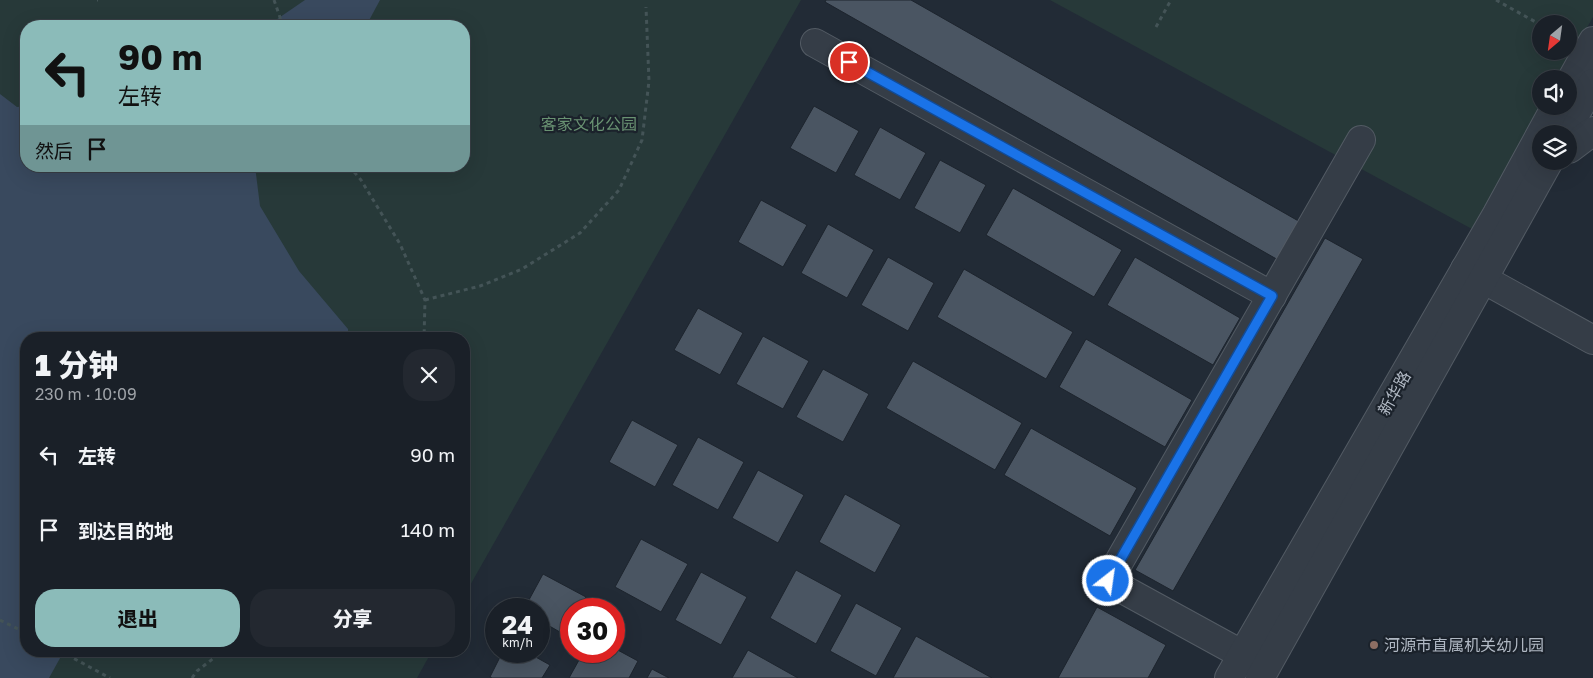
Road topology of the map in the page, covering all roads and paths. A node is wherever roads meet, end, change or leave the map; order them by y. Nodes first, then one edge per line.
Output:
1 (274, 0) edge
2 (1171, 0) edge
3 (1496, 0) edge
4 (646, 7) dead end
5 (280, 20) edge
6 (1532, 20) edge
7 (1156, 28) dead end
8 (815, 43) dead end
9 (1591, 50) edge
10 (1584, 83) edge
11 (1552, 115) edge
12 (1568, 125) edge
13 (1593, 131) edge
14 (1361, 140) dead end
15 (1577, 142) edge
16 (1546, 170) edge
17 (354, 172) edge
18 (1474, 274) junction
19 (1272, 296) junction
20 (425, 300) junction
21 (424, 332) edge
22 (1593, 340) edge
23 (0, 620) edge
24 (20, 631) edge
25 (1243, 654) junction
26 (71, 657) edge
27 (215, 657) edge
28 (110, 678) edge
29 (192, 678) edge
30 (1229, 678) edge
31 (1260, 678) edge

1 - 5 path
2 - 7 path
3 - 6 path
4 - 20 path
8 - 19 street
9 - 10 street
10 - 12 street
11 - 18 street, 新华路
13 - 15 street
14 - 19 street
16 - 18 street, 新华路
17 - 20 path
18 - 22 street
18 - 25 street, 新华路
18 - 31 street, 新华路
19 - 25 street
20 - 21 path
23 - 24 path
25 - 30 street, 新华路
26 - 28 path
27 - 29 path

